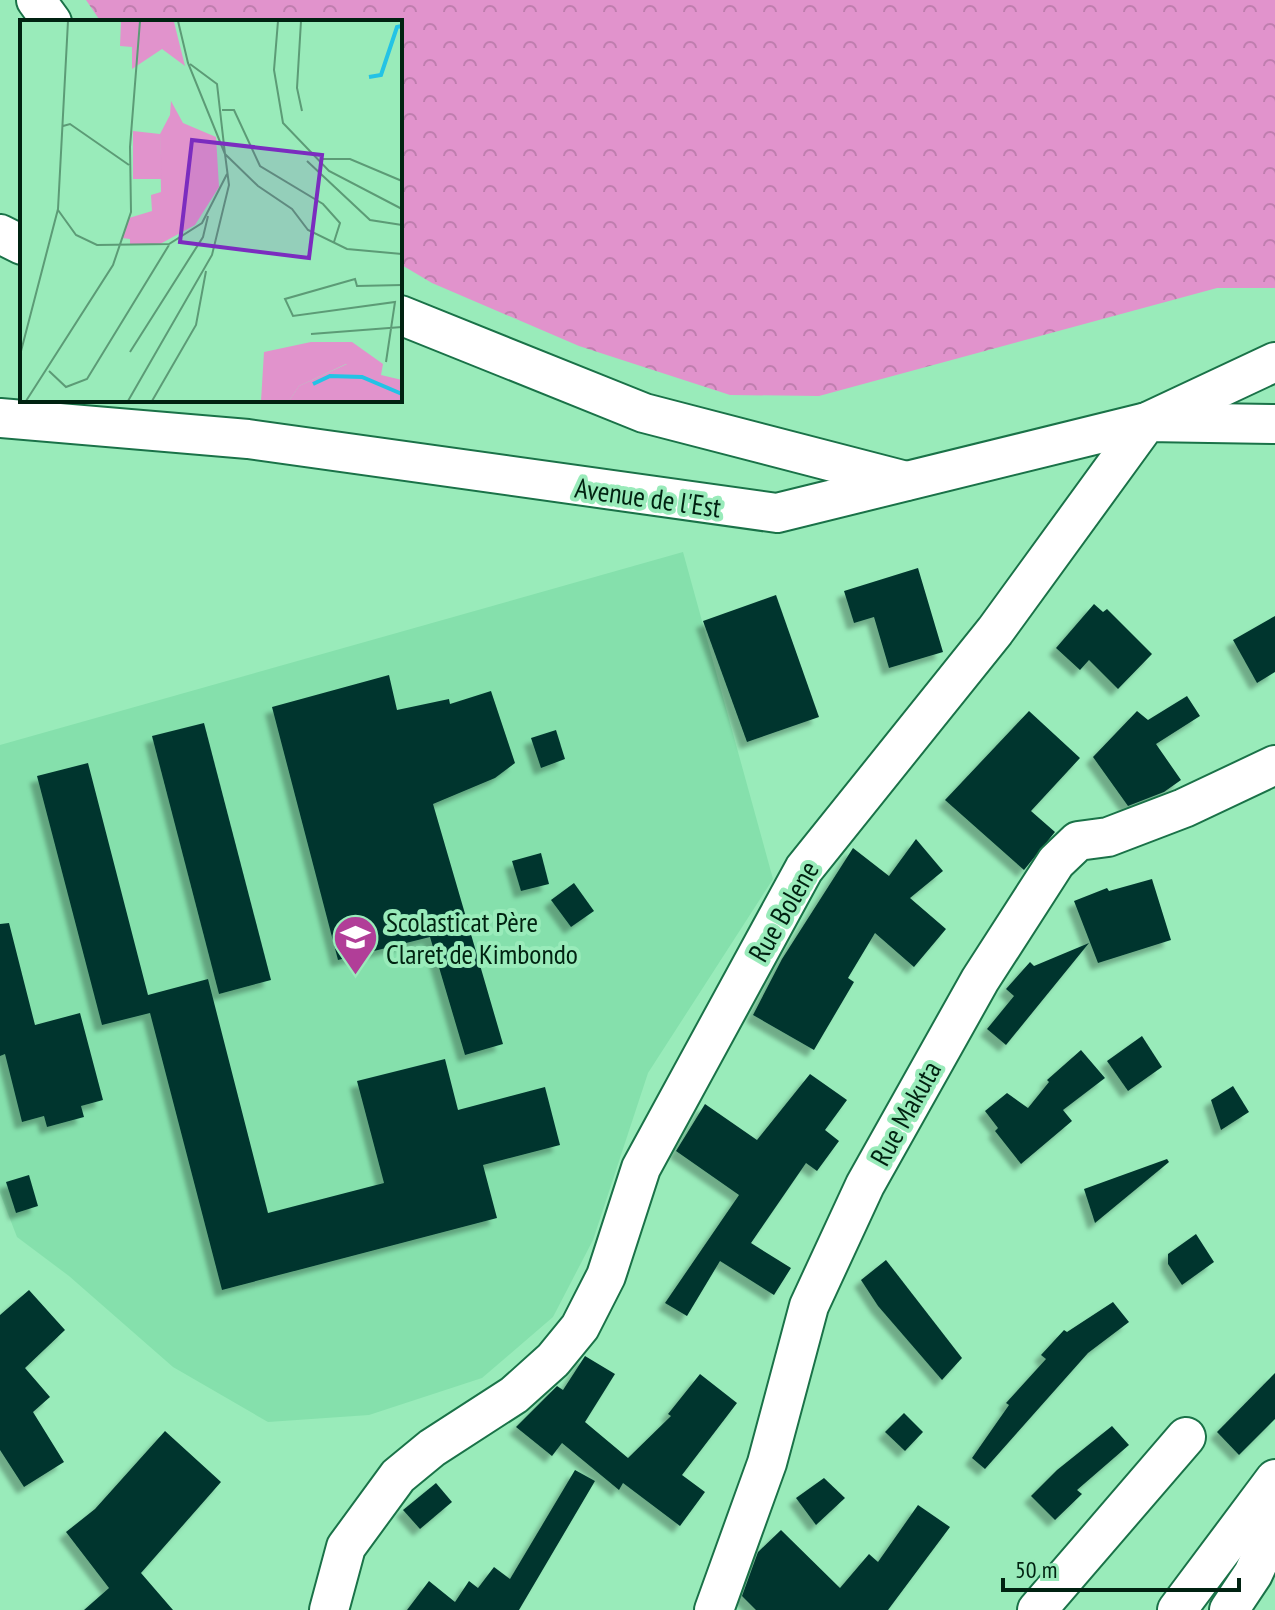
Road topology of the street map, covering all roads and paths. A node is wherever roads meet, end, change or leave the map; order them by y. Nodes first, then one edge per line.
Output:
1 (36, 0) edge
2 (51, 20) edge
3 (0, 234) edge
4 (20, 244) edge
5 (402, 316) edge
6 (1275, 362) edge
7 (0, 418) edge
8 (1147, 422) junction
9 (1275, 424) edge
10 (910, 482) junction
11 (1275, 765) edge
12 (1186, 1437) dead end
13 (1275, 1479) edge
14 (1275, 1527) edge
15 (329, 1610) edge
16 (714, 1610) edge
17 (1037, 1610) edge
18 (1177, 1610) edge
19 (1229, 1610) edge

1 - 2 street
3 - 4 street
5 - 10 street
6 - 8 street, Avenue de l'Est
7 - 10 street, Avenue de l'Est
8 - 9 street
8 - 10 street, Avenue de l'Est
8 - 15 street, Rue Bolene
11 - 16 street, Rue Makuta
12 - 17 street
13 - 18 street
14 - 19 street

